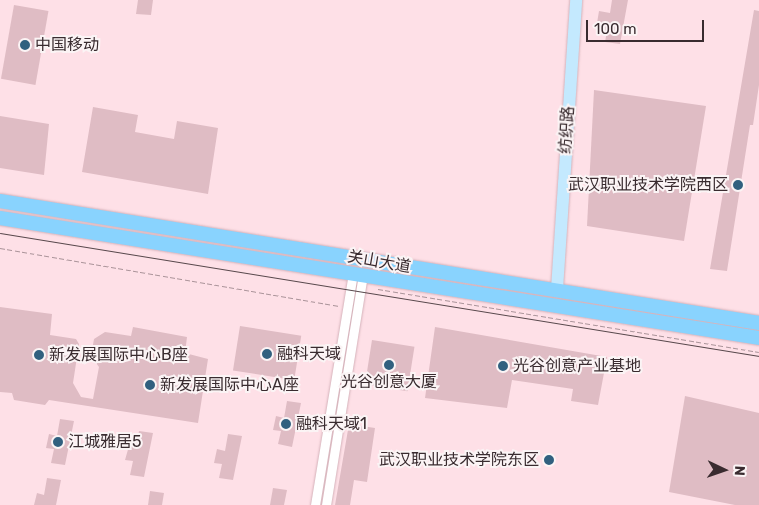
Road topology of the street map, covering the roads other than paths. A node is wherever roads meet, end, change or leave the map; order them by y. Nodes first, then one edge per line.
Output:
1 (576, 0) edge
2 (0, 190) edge
3 (0, 201) edge
4 (34, 205) junction
5 (0, 218) edge
6 (16, 221) junction
7 (0, 225) edge
8 (359, 278) junction
9 (557, 289) junction
10 (759, 323) edge
11 (759, 338) edge
12 (315, 505) edge
13 (326, 505) edge

1 - 9 main road, 纺织路
2 - 4 main road
3 - 4 main road, 关山大道
4 - 9 main road, 关山大道
5 - 6 main road, 关山大道
6 - 7 main road
6 - 8 main road, 关山大道
8 - 11 main road, 关山大道
8 - 12 street
8 - 13 street
9 - 10 main road, 关山大道

